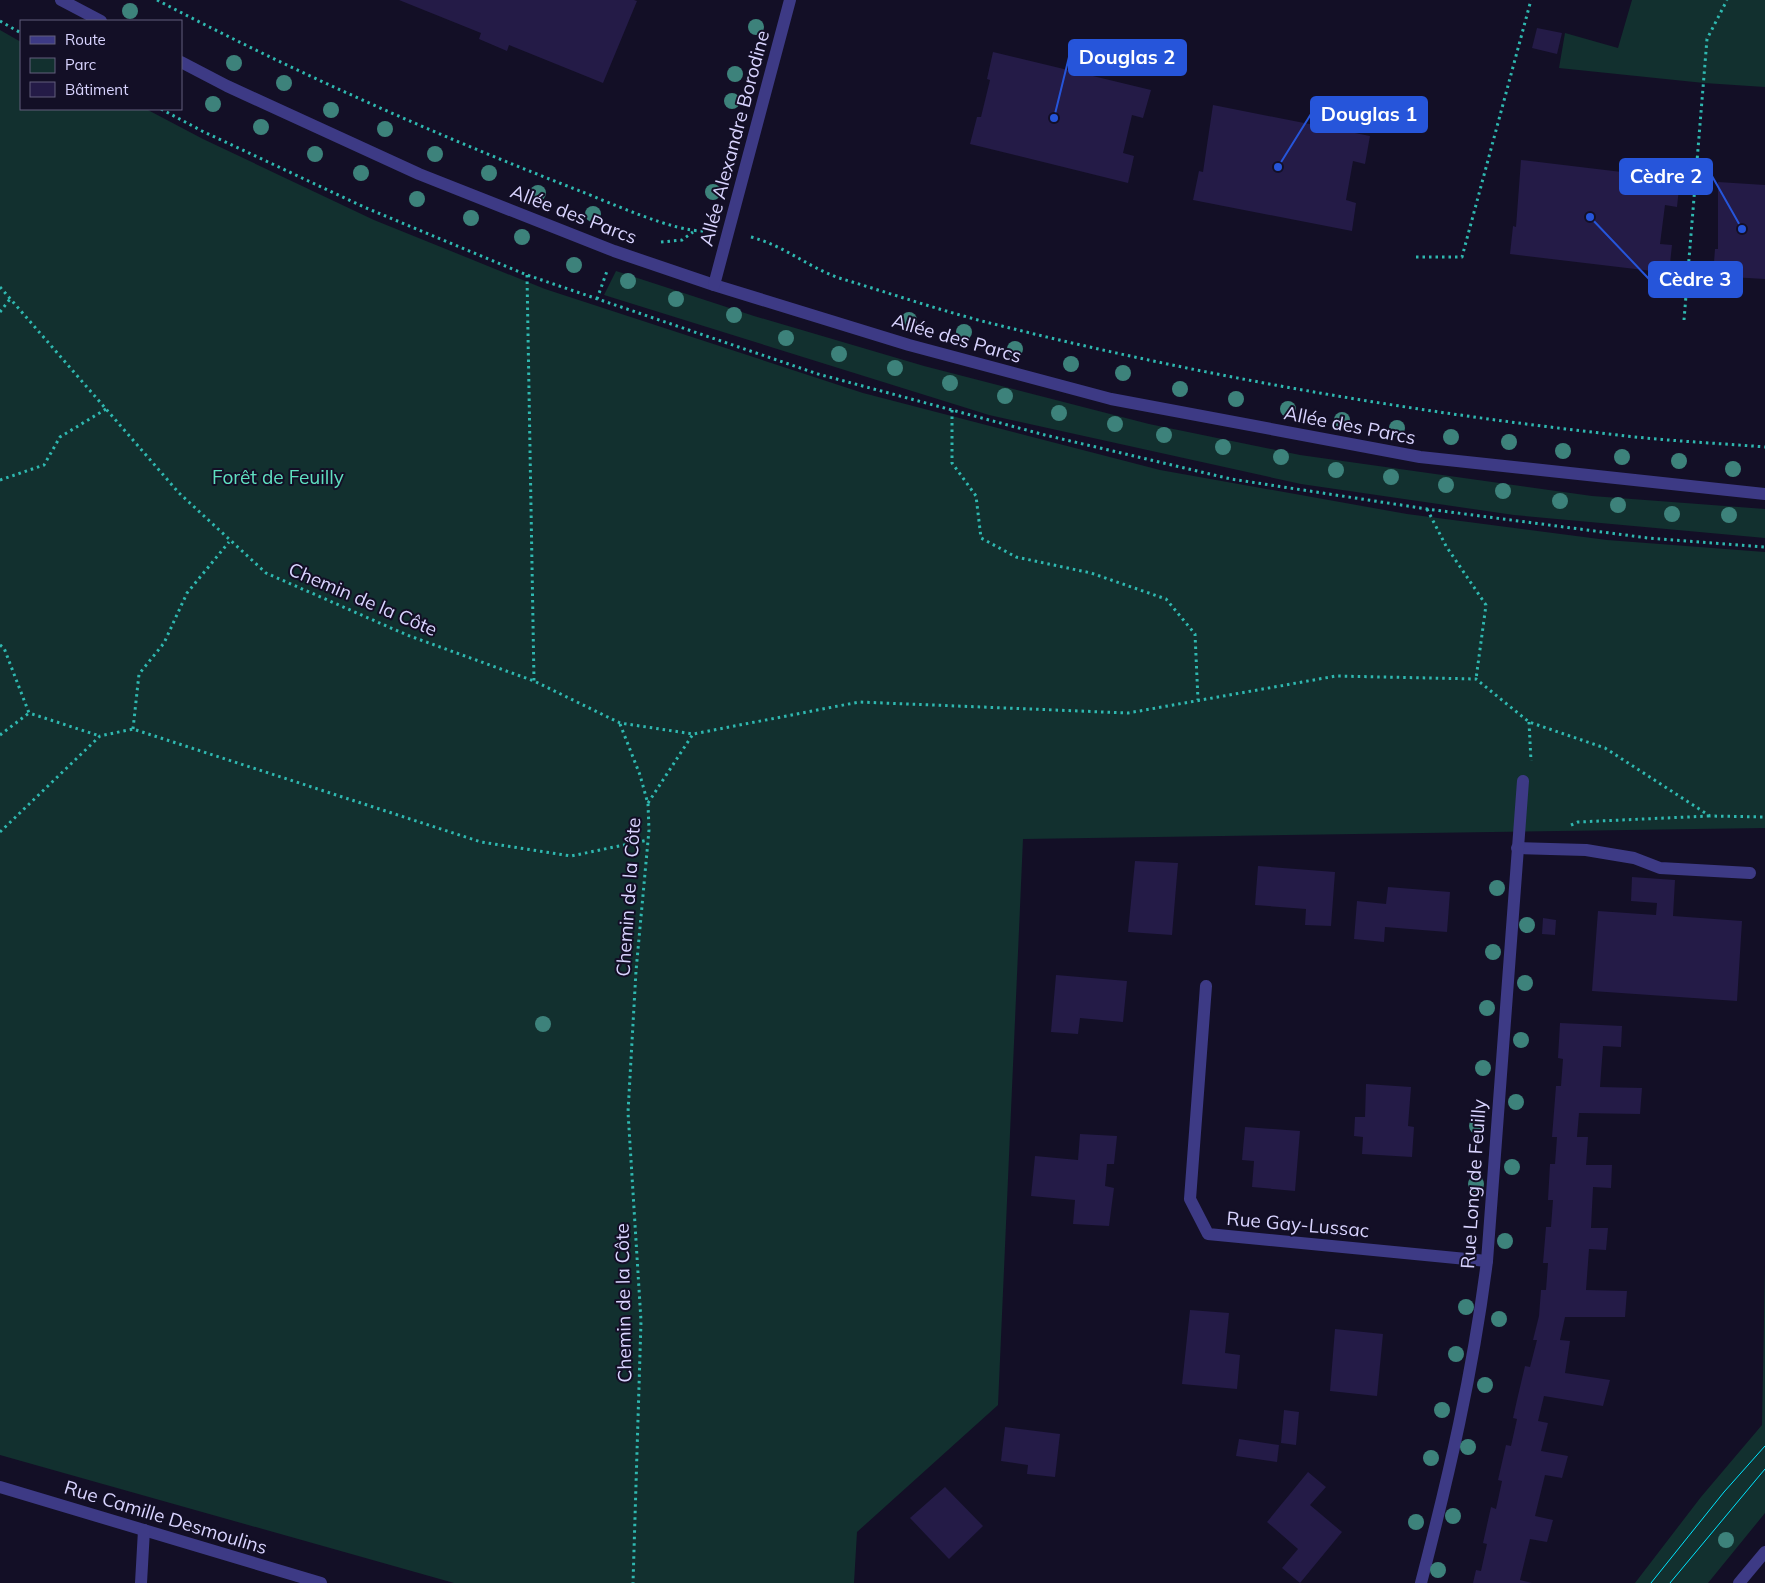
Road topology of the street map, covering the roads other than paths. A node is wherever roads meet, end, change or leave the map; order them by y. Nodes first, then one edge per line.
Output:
1 (61, 0) edge
2 (790, 0) edge
3 (99, 20) edge
4 (182, 63) edge
5 (714, 285) junction
6 (1765, 494) edge
7 (1523, 782) road end
8 (1517, 848) junction
9 (1750, 873) dead end
10 (1206, 986) dead end
11 (1487, 1261) junction
12 (0, 1487) edge
13 (144, 1530) junction
14 (1765, 1552) edge
15 (140, 1583) edge
16 (322, 1583) edge
17 (1421, 1583) edge
18 (1739, 1583) edge

1 - 3 street
2 - 5 street, Allée Alexandre Borodine
4 - 5 street, Allée des Parcs
5 - 6 street, Allée des Parcs
7 - 8 street, Rue Long de Feuilly
8 - 9 street
8 - 11 street, Rue Long de Feuilly
10 - 11 street, Rue Gay-Lussac
11 - 17 street, Rue Long de Feuilly
12 - 13 street, Rue Camille Desmoulins
13 - 15 street
13 - 16 street, Rue Camille Desmoulins
14 - 18 street

